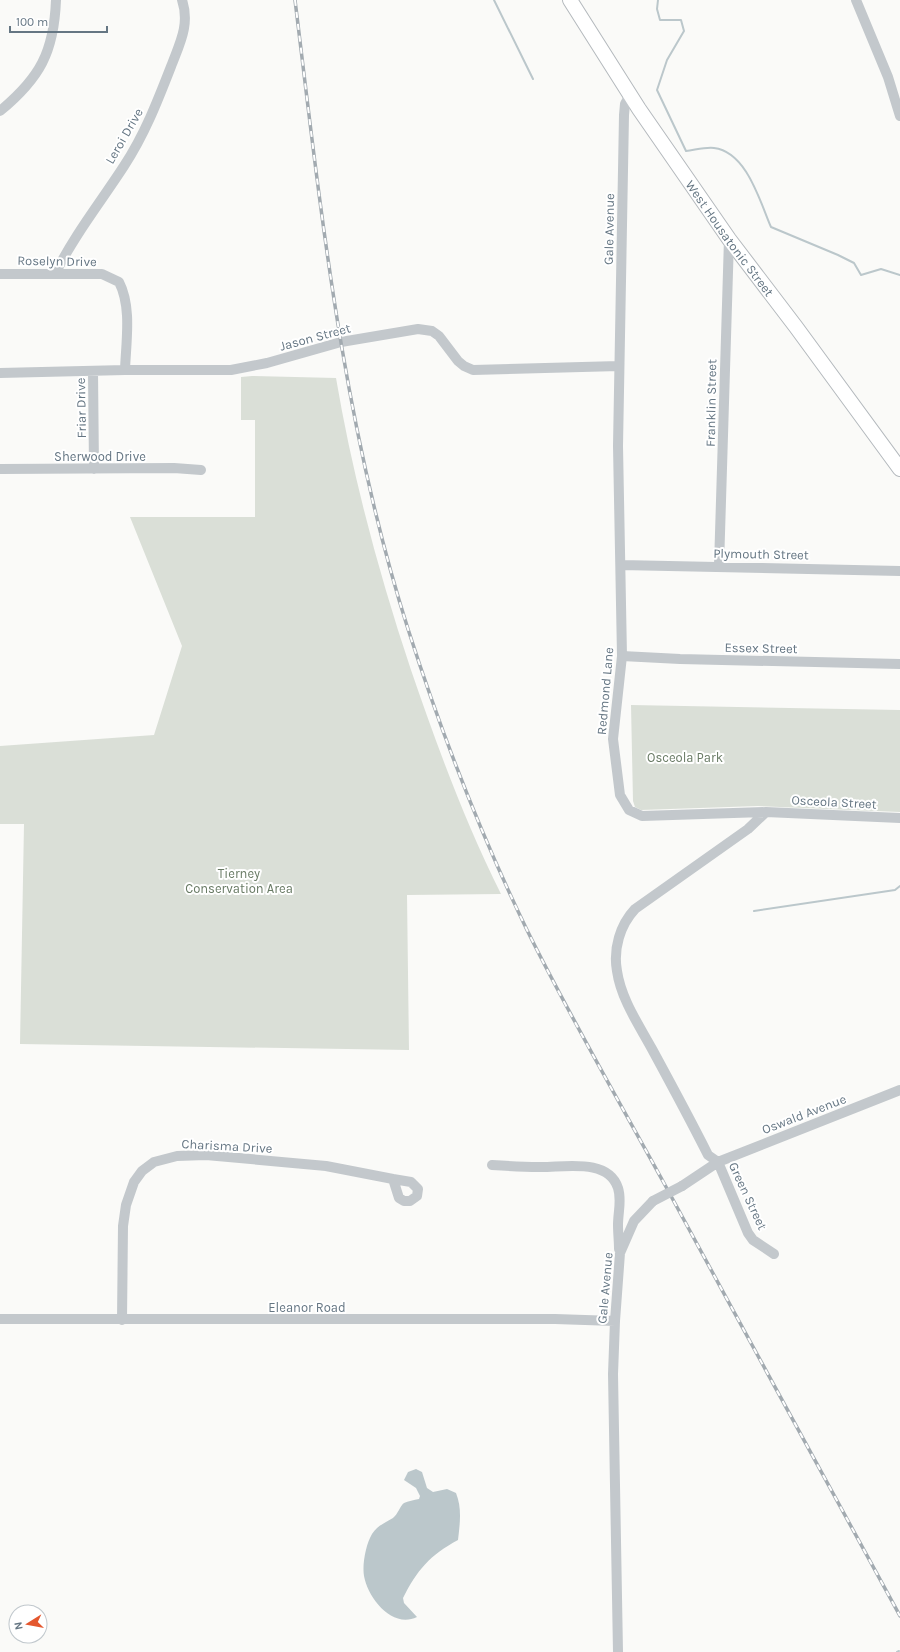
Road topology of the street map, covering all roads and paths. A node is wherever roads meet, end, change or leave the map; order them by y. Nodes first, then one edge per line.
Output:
1 (56, 0) edge
2 (182, 0) edge
3 (570, 0) edge
4 (856, 0) edge
5 (630, 95) junction
6 (0, 111) edge
7 (900, 116) edge
8 (729, 239) junction
9 (0, 274) edge
10 (55, 274) junction
11 (619, 366) junction
12 (125, 370) junction
13 (93, 371) junction
14 (0, 373) edge
15 (0, 469) edge
16 (94, 469) junction
17 (900, 469) edge
18 (200, 470) dead end
19 (621, 565) junction
20 (718, 566) junction
21 (900, 571) edge
22 (622, 656) junction
23 (900, 664) edge
24 (766, 812) junction
25 (900, 818) edge
26 (900, 1090) edge
27 (718, 1162) junction
28 (492, 1165) dead end
29 (393, 1179) dead end
30 (620, 1253) junction
31 (774, 1254) dead end
32 (0, 1320) edge
33 (122, 1320) junction
34 (615, 1321) junction
35 (618, 1652) edge

1 - 6 street
2 - 10 street, Leroi Drive
3 - 5 highway, West Housatonic Street
4 - 7 street
5 - 8 highway, West Housatonic Street
5 - 11 street, Gale Avenue
8 - 17 highway, West Housatonic Street
8 - 20 street, Franklin Street
9 - 10 street, Roselyn Drive
10 - 12 street, Roselyn Drive
11 - 12 street, Jason Street
11 - 19 street, Redmond Lane
12 - 13 street, Jason Street
13 - 14 street, Jason Street
13 - 16 street, Friar Drive
15 - 16 street, Sherwood Drive
16 - 18 street, Sherwood Drive
19 - 20 street, Plymouth Street
19 - 22 street, Redmond Lane
20 - 21 street, Plymouth Street
22 - 23 street, Essex Street
22 - 24 street, Redmond Lane
24 - 25 street, Osceola Street
24 - 27 street
26 - 27 street, Oswald Avenue
27 - 30 street, Gale Avenue, bridge
27 - 31 street, Green Street
28 - 30 street
29 - 33 street, Charisma Drive
30 - 34 street, Gale Avenue
32 - 33 street, Eleanor Road
33 - 34 street, Eleanor Road
34 - 35 street, Gale Avenue

